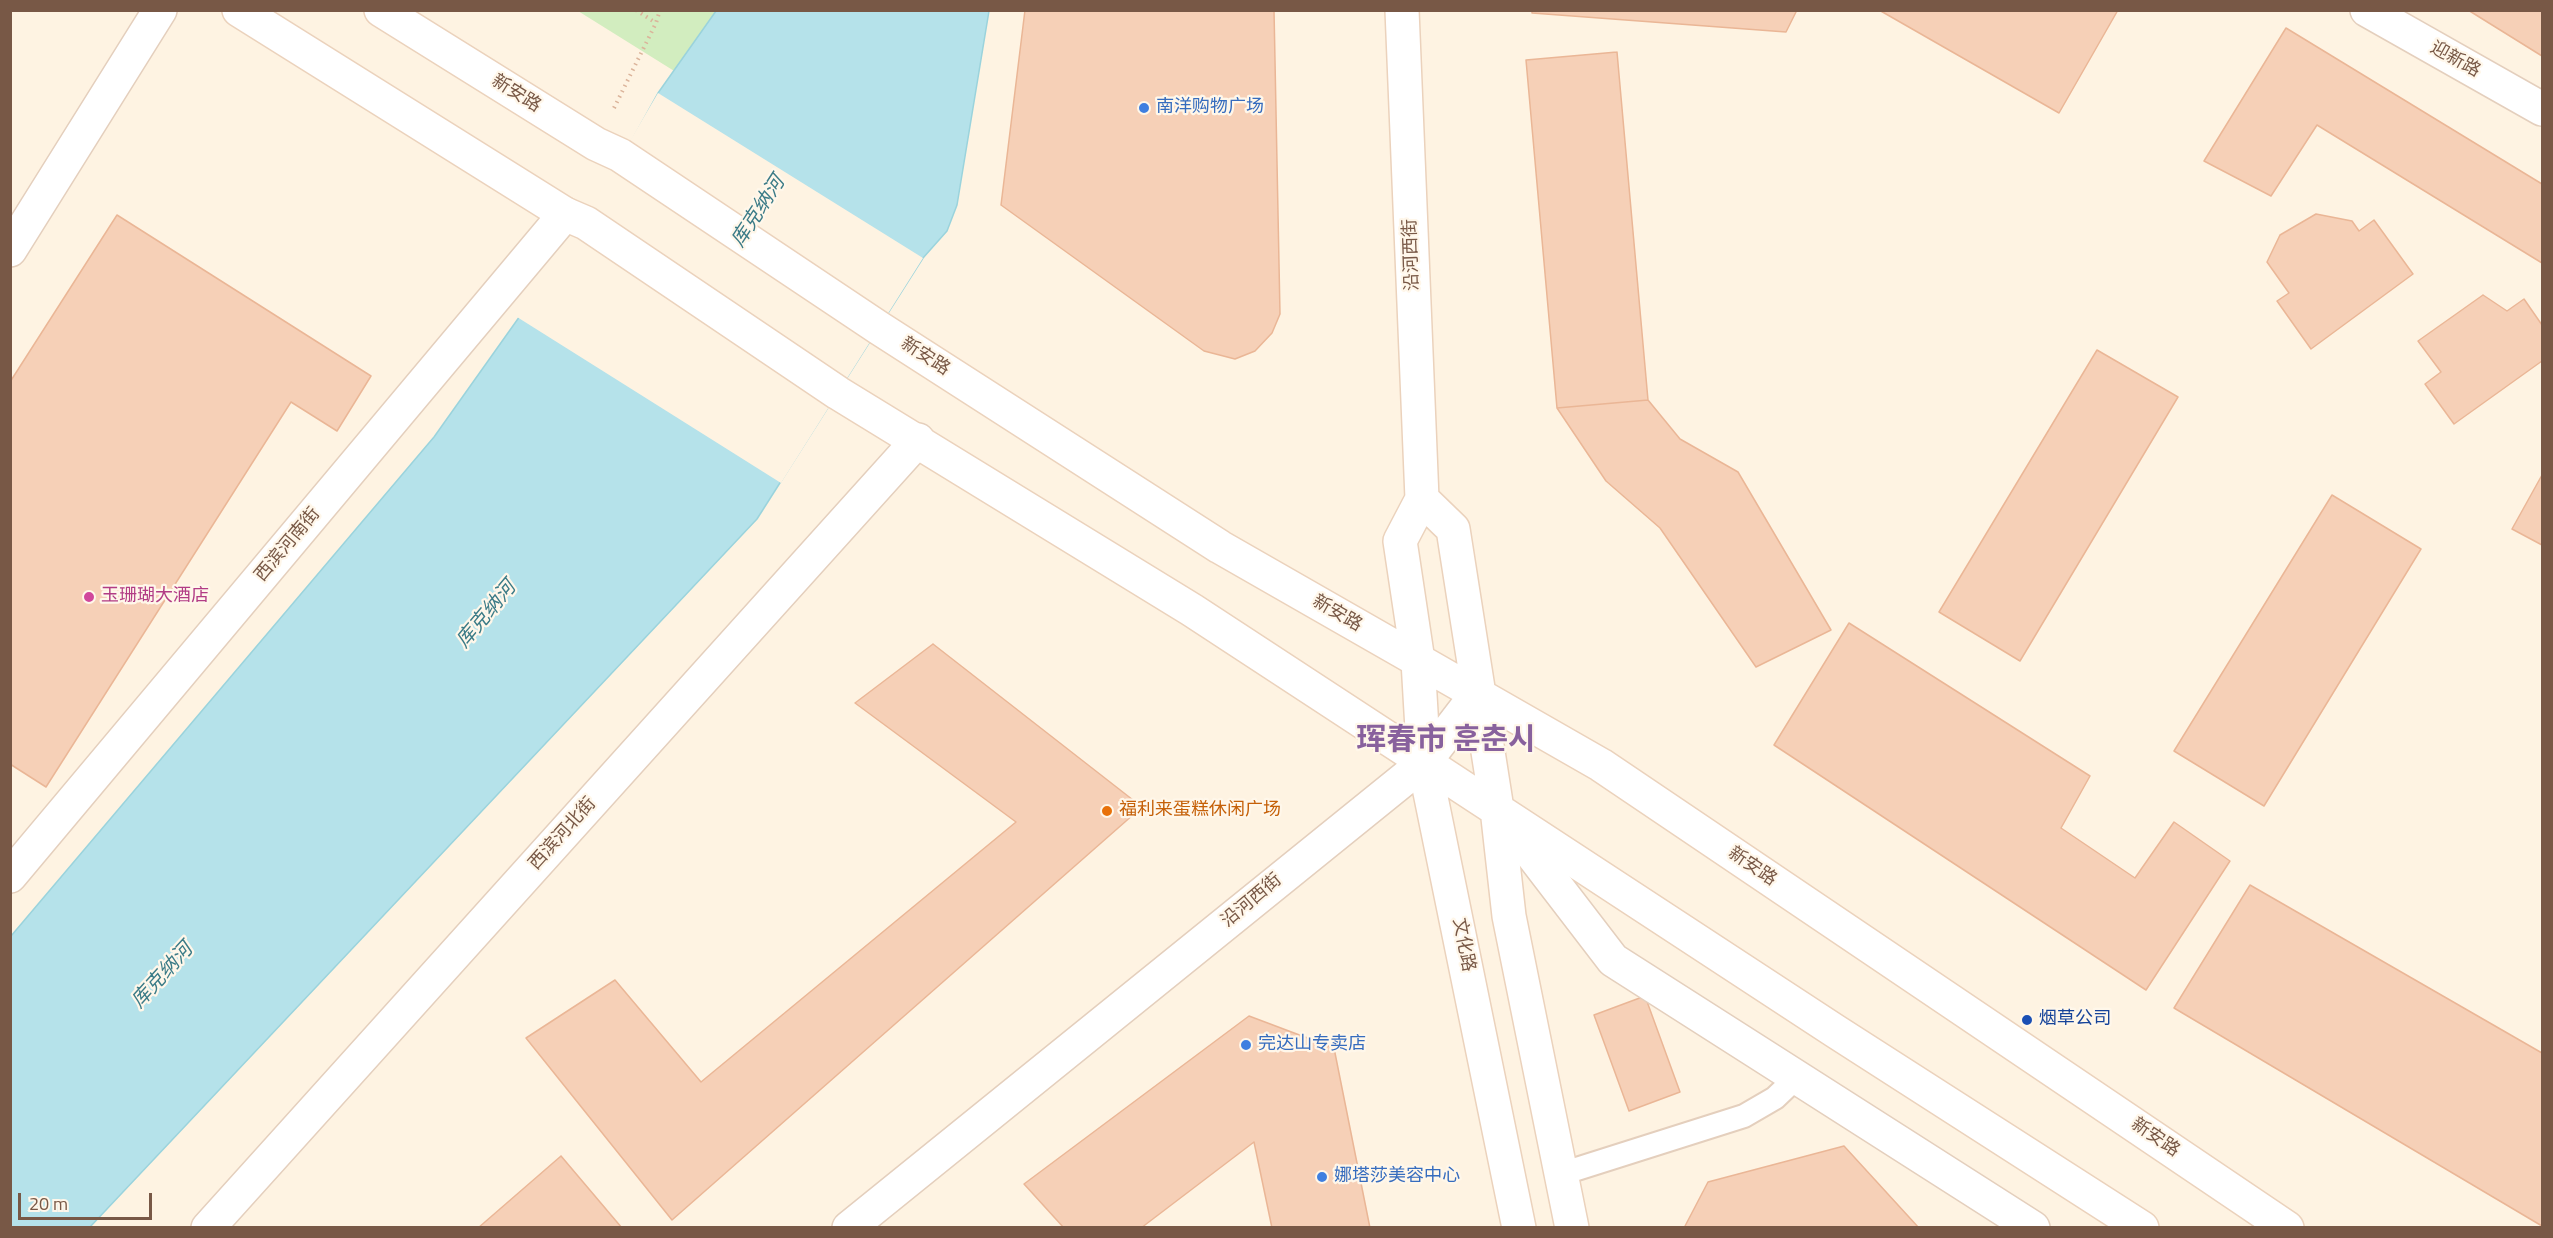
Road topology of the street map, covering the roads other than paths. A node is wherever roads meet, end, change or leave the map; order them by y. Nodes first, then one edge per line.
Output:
1 (160, 10) edge
2 (239, 10) edge
3 (381, 10) edge
4 (1402, 10) edge
5 (2367, 10) edge
6 (2542, 109) edge
7 (576, 218) junction
8 (10, 250) edge
9 (918, 440) junction
10 (1422, 499) junction
11 (1418, 661) junction
12 (1477, 694) junction
13 (1424, 763) junction
14 (1497, 809) junction
15 (10, 876) edge
16 (1797, 1077) junction
17 (1561, 1174) junction
18 (208, 1227) edge
19 (849, 1227) edge
20 (1519, 1227) edge
21 (1572, 1227) edge
22 (2033, 1227) edge
23 (2142, 1227) edge
24 (2287, 1227) edge

1 - 8 main road
2 - 7 main road
3 - 11 main road, 新安路
4 - 10 main road, 沿河西街
5 - 6 main road, 迎新路
7 - 9 main road
7 - 15 main road, 西滨河南街
9 - 13 main road
9 - 18 main road, 西滨河北街
10 - 11 main road, 沿河西街
10 - 12 main road
11 - 12 main road, 新安路
11 - 13 main road, 文化路
12 - 13 main road, 沿河西街
12 - 14 main road
12 - 24 main road, 新安路
13 - 14 main road
13 - 19 main road, 沿河西街
13 - 20 main road, 文化路
14 - 16 main road
14 - 17 main road
14 - 23 main road
16 - 17 lane
16 - 22 main road
17 - 21 main road

